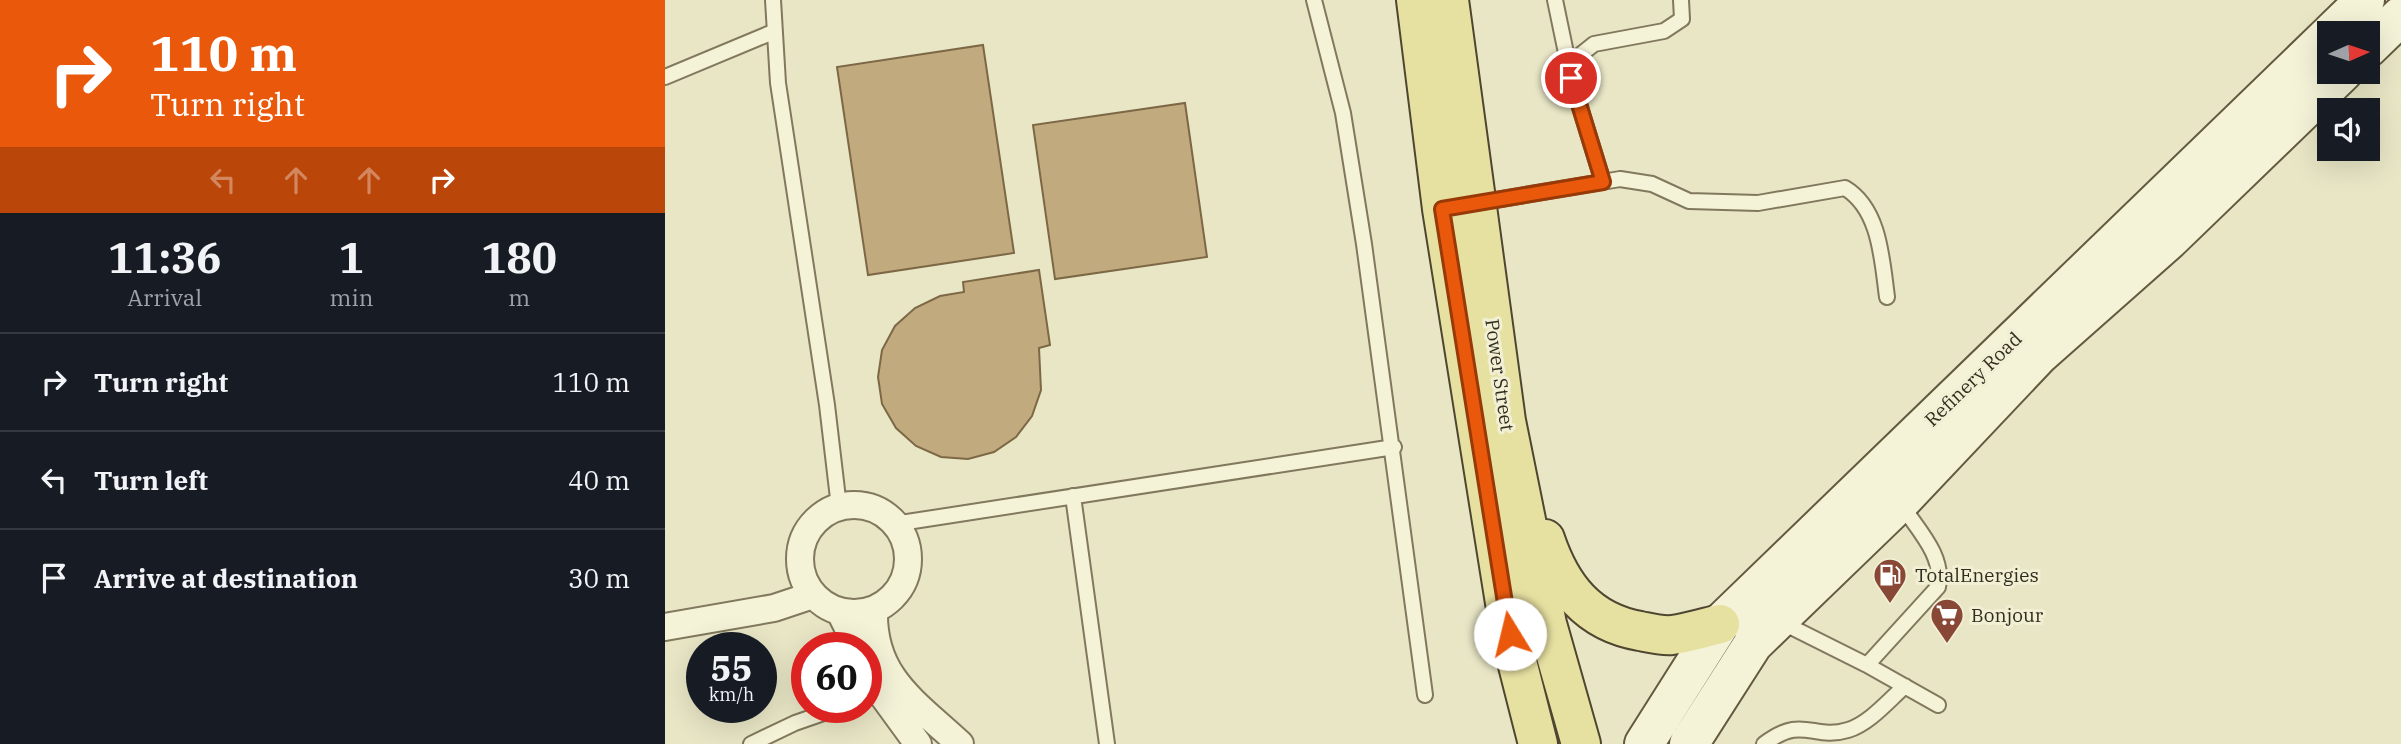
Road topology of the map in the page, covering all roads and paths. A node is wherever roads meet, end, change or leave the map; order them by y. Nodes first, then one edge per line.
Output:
1 (773, 0) edge
2 (1314, 0) edge
3 (1416, 0) edge
4 (1449, 0) edge
5 (1555, 0) edge
6 (1681, 0) edge
7 (2365, 0) edge
8 (2401, 16) edge
9 (2343, 21) edge
10 (773, 32) junction
11 (2380, 36) edge
12 (2317, 54) edge
13 (665, 76) edge
14 (1571, 78) junction
15 (2319, 84) edge
16 (2286, 101) junction
17 (1603, 182) junction
18 (1459, 206) junction
19 (1887, 297) dead end
20 (1506, 421) junction
21 (1394, 447) junction
22 (1888, 487) junction
23 (1073, 496) junction
24 (839, 507) junction
25 (894, 524) junction
26 (813, 595) junction
27 (874, 610) junction
28 (840, 612) junction
29 (1777, 620) junction
30 (1720, 624) junction
31 (665, 626) edge
32 (850, 632) edge
33 (1867, 665) junction
34 (1905, 686) junction
35 (884, 695) edge
36 (1425, 695) dead end
37 (1938, 705) dead end
38 (802, 723) edge
39 (1532, 734) edge
40 (751, 744) edge
41 (918, 744) edge
42 (960, 744) edge
43 (1107, 744) edge
44 (1581, 744) edge
45 (1644, 744) edge
46 (1689, 744) edge
47 (1764, 744) edge

1 - 10 lane
2 - 21 lane
3 - 18 main road, Power Street
4 - 18 main road, Power Street
5 - 14 lane
6 - 14 lane
7 - 9 main road, Refinery Road
8 - 11 main road
10 - 13 lane
10 - 24 lane
12 - 16 main road, Refinery Road
14 - 17 lane
15 - 16 main road, Refinery Road
16 - 22 main road, Refinery Road
17 - 18 lane
17 - 19 lane
18 - 20 main road, Power Street
18 - 39 main road, Power Street
20 - 30 main road
20 - 44 main road, Power Street
21 - 23 lane
21 - 36 lane
22 - 29 main road, Refinery Road
22 - 30 main road, Refinery Road
22 - 33 lane
23 - 25 lane
23 - 43 lane
24 - 25 street
24 - 26 street
25 - 27 street
26 - 28 street
26 - 31 street
27 - 28 street
27 - 35 street
28 - 32 street
29 - 33 lane
29 - 46 main road, Refinery Road
30 - 45 main road, Refinery Road
33 - 34 lane
34 - 37 lane
34 - 47 lane
35 - 41 street
35 - 42 street
38 - 40 lane

